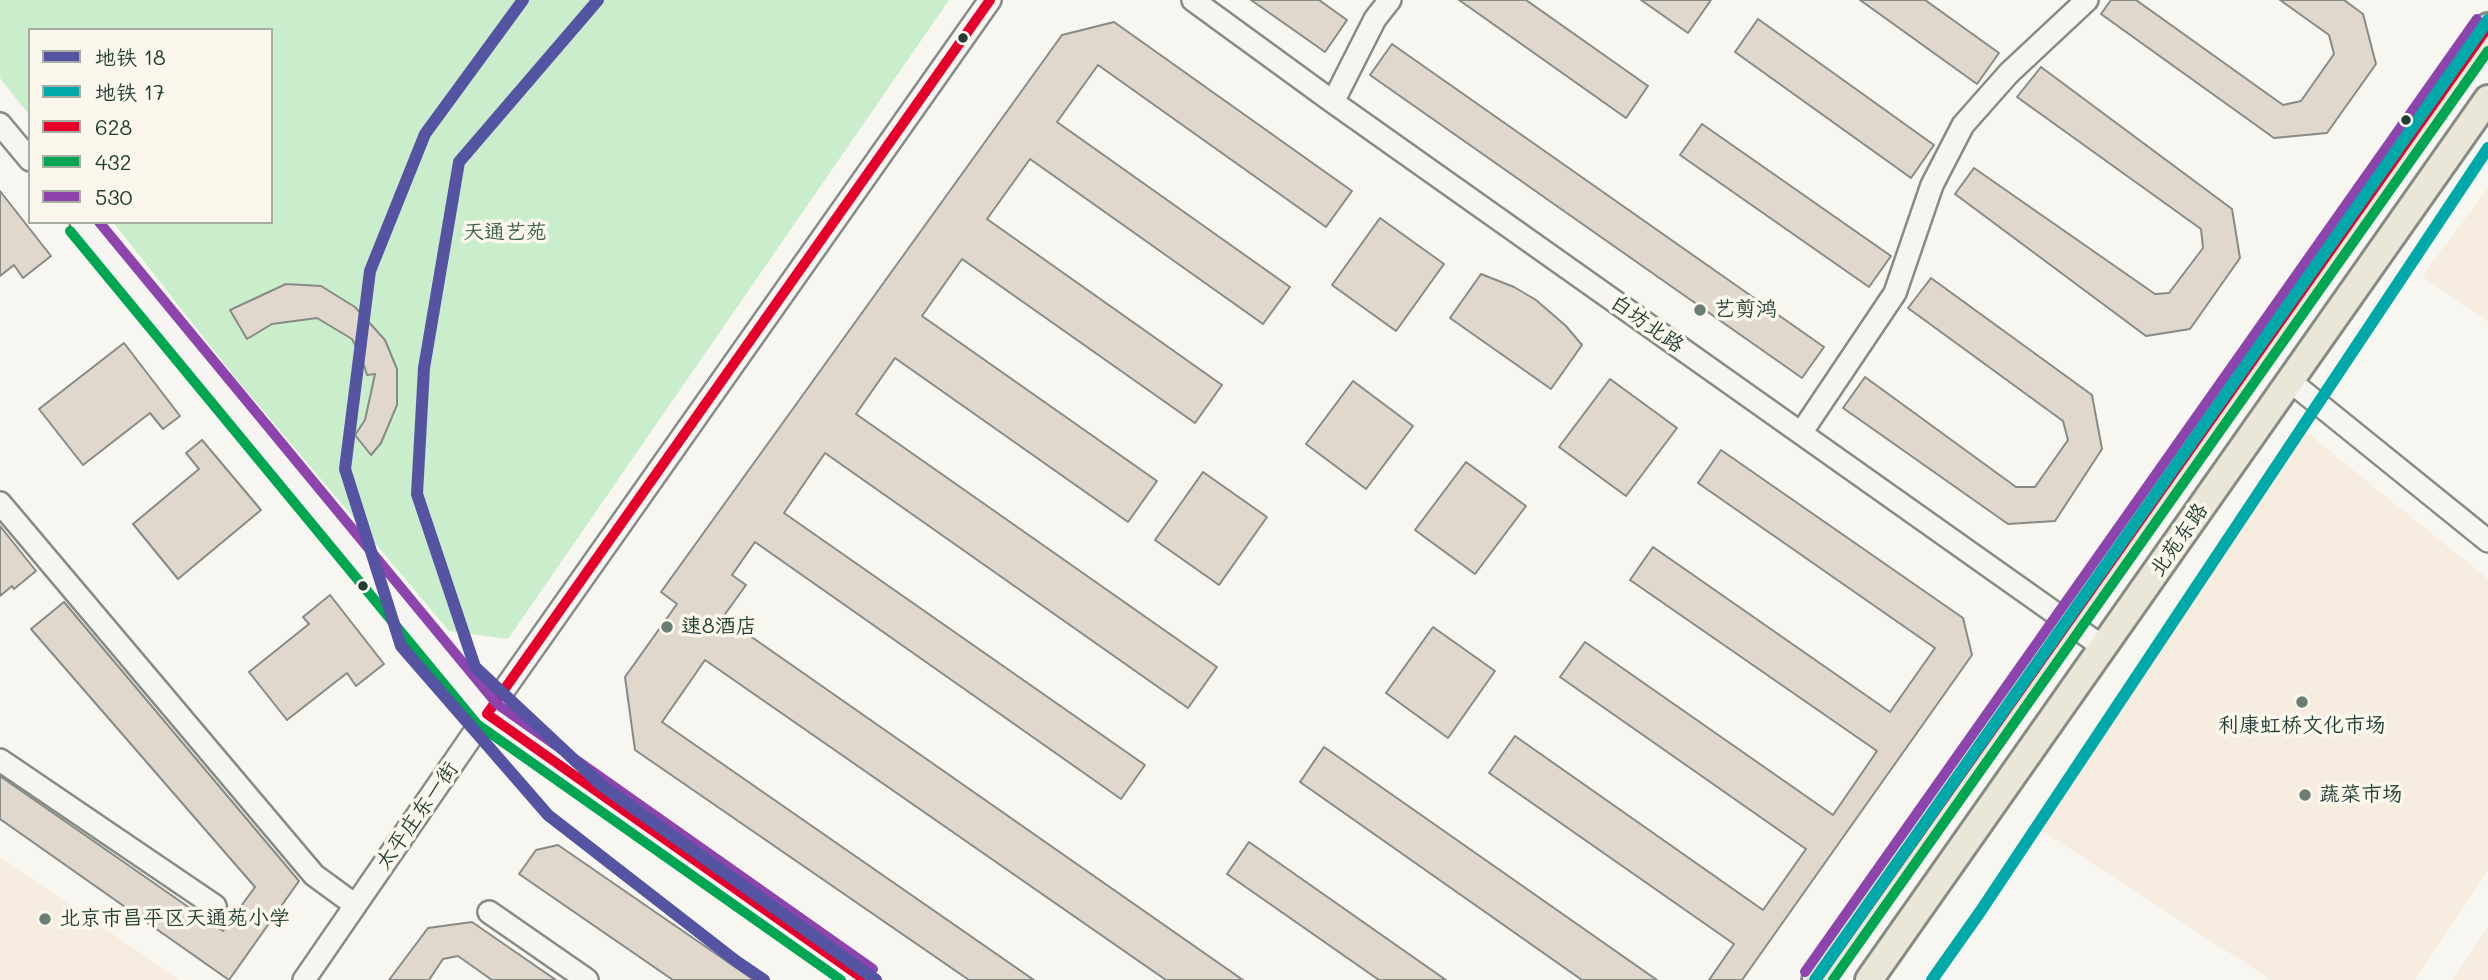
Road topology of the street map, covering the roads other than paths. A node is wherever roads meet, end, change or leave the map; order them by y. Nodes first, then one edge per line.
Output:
1 (990, 0) edge
2 (1192, 0) edge
3 (1390, 0) edge
4 (2087, 0) edge
5 (2488, 27) edge
6 (2488, 99) edge
7 (1333, 103) junction
8 (0, 124) edge
9 (28, 158) edge
10 (84, 224) edge
11 (2290, 381) junction
12 (1801, 433) junction
13 (0, 503) edge
14 (2488, 541) edge
15 (2068, 622) junction
16 (2103, 647) junction
17 (487, 714) junction
18 (0, 760) edge
19 (355, 905) junction
20 (215, 906) dead end
21 (488, 912) dead end
22 (304, 980) edge
23 (587, 980) edge
24 (866, 980) edge
25 (1816, 980) edge
26 (1869, 980) edge

1 - 17 street, 太平庄东一街
2 - 7 street, 白坊北路
3 - 7 street
4 - 12 street
5 - 15 main road, 北苑东路
6 - 11 main road, 北苑东路
7 - 12 street, 白坊北路
8 - 9 street
10 - 17 street
11 - 14 street
11 - 16 main road, 北苑东路
12 - 15 street, 白坊北路
13 - 19 street
15 - 16 street, 白坊北路
15 - 25 main road, 北苑东路
16 - 26 main road, 北苑东路
17 - 19 street, 太平庄东一街
17 - 24 street
18 - 20 street
19 - 22 street, 太平庄东一街
21 - 23 street

